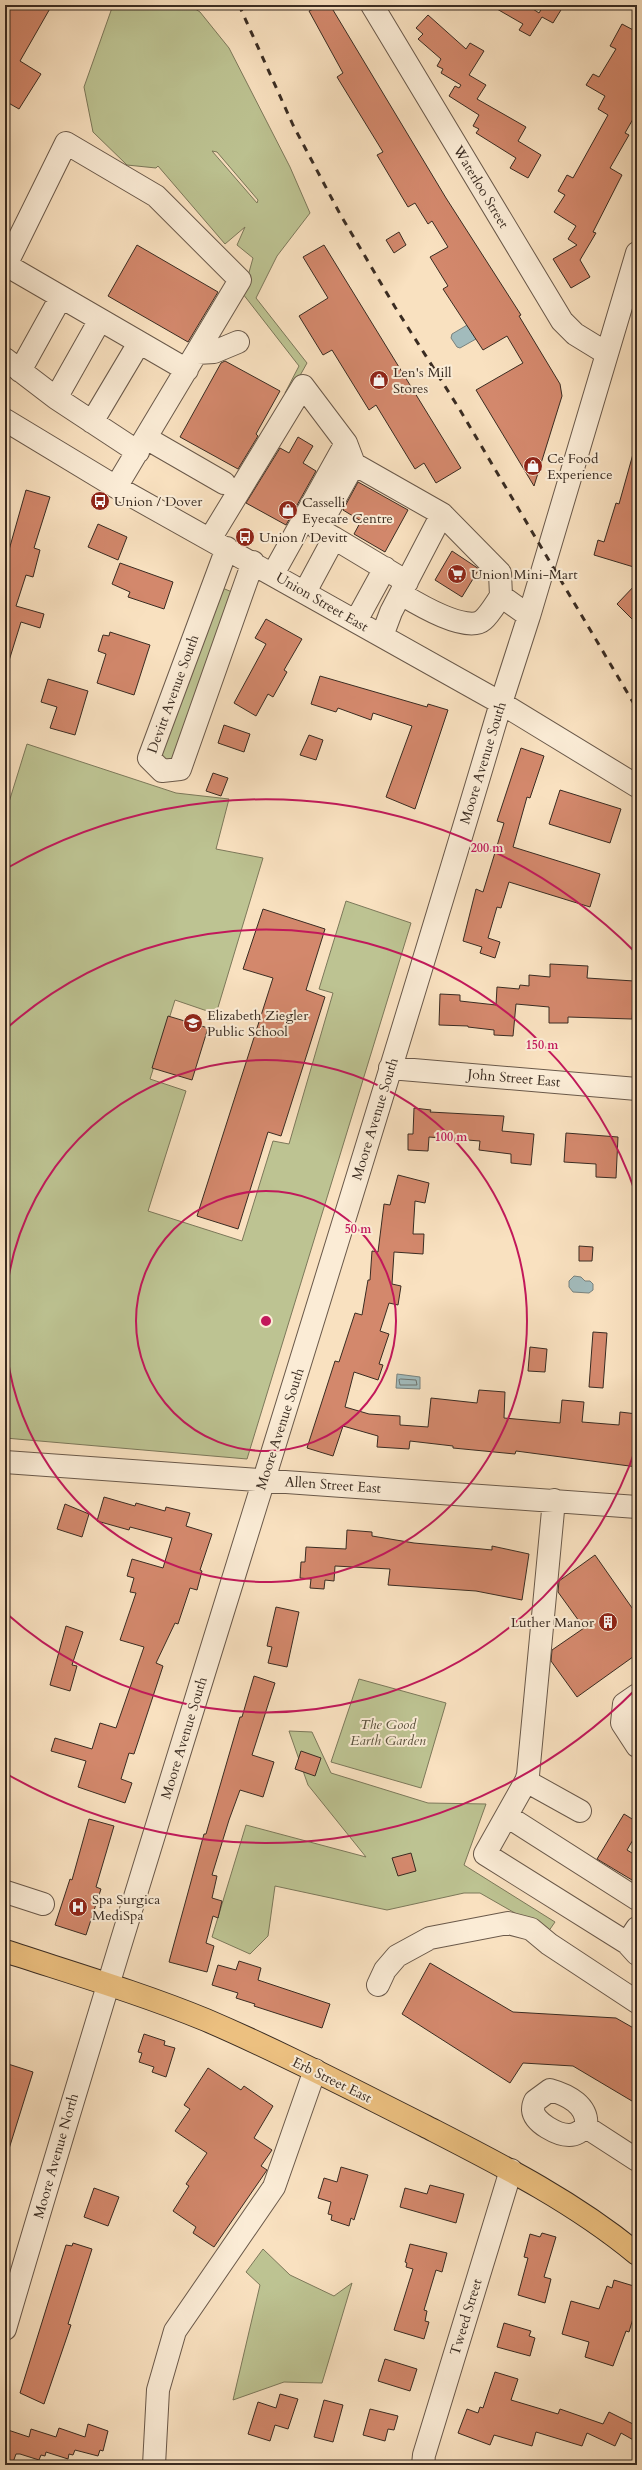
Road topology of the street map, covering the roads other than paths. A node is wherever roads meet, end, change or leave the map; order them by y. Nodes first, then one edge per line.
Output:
1 (372, 5) edge
2 (637, 253) edge
3 (6, 267) edge
4 (61, 297) junction
5 (100, 320) junction
6 (238, 342) dead end
7 (139, 343) junction
8 (606, 354) junction
9 (192, 362) junction
10 (12, 365) edge
11 (56, 398) junction
12 (5, 420) edge
13 (92, 422) junction
14 (346, 443) junction
15 (142, 445) junction
16 (354, 464) junction
17 (224, 483) dead end
18 (116, 487) junction
19 (442, 514) junction
20 (334, 538) junction
21 (219, 544) junction
22 (253, 562) junction
23 (385, 568) junction
24 (273, 574) junction
25 (404, 588) junction
26 (305, 592) junction
27 (502, 596) junction
28 (530, 616) junction
29 (356, 621) junction
30 (382, 636) junction
31 (501, 703) junction
32 (637, 786) edge
33 (390, 1068) junction
34 (637, 1088) edge
35 (5, 1462) edge
36 (265, 1479) junction
37 (554, 1500) junction
38 (637, 1507) edge
39 (637, 1695) edge
40 (637, 1746) edge
41 (526, 1781) junction
42 (580, 1811) dead end
43 (507, 1816) junction
44 (5, 1896) edge
45 (637, 1899) edge
46 (43, 1904) dead end
47 (634, 1942) edge
48 (5, 1951) edge
49 (108, 1984) junction
50 (378, 1985) dead end
51 (637, 2002) edge
52 (315, 2070) junction
53 (586, 2127) dead end
54 (637, 2160) edge
55 (511, 2170) junction
56 (637, 2254) edge
57 (5, 2329) edge
58 (154, 2465) edge
59 (423, 2465) edge

1 - 8 street, Waterloo Street
2 - 8 street, Moore Avenue South
3 - 4 street
3 - 9 street
4 - 5 street
4 - 10 street
5 - 7 street
5 - 11 street
6 - 9 street
7 - 9 street
7 - 13 street
8 - 28 street, Moore Avenue South
9 - 15 street
10 - 11 street
11 - 13 street
12 - 18 street, Union Street East
13 - 15 street
14 - 16 street
14 - 21 street
14 - 24 street
15 - 17 street
15 - 18 street
16 - 19 street
16 - 20 street
18 - 21 street, Union Street East
19 - 25 street
19 - 27 street
20 - 23 street
20 - 26 street
21 - 22 street, Union Street East
21 - 22 street, Devitt Avenue South
22 - 24 street, Union Street East
23 - 25 street
23 - 29 street
24 - 26 street, Union Street East
25 - 27 street
25 - 30 street
26 - 29 street, Union Street East
27 - 28 street
28 - 31 street, Moore Avenue South
29 - 30 street, Union Street East
30 - 31 street, Union Street East
31 - 32 street, Union Street East
31 - 33 street, Moore Avenue South
33 - 34 street, John Street East
33 - 36 street, Moore Avenue South
35 - 36 street, Allen Street East
36 - 37 street, Allen Street East
36 - 49 street, Moore Avenue South
37 - 38 street, Allen Street East
37 - 41 street
39 - 40 street
41 - 42 street
41 - 43 street
43 - 45 street
43 - 47 street
44 - 46 street
48 - 49 main road, Erb Street East
49 - 52 main road, Erb Street East
49 - 57 street, Moore Avenue North
50 - 51 street
52 - 55 main road, Erb Street East
52 - 58 street
53 - 54 street
55 - 56 main road, Erb Street East
55 - 59 street, Tweed Street

